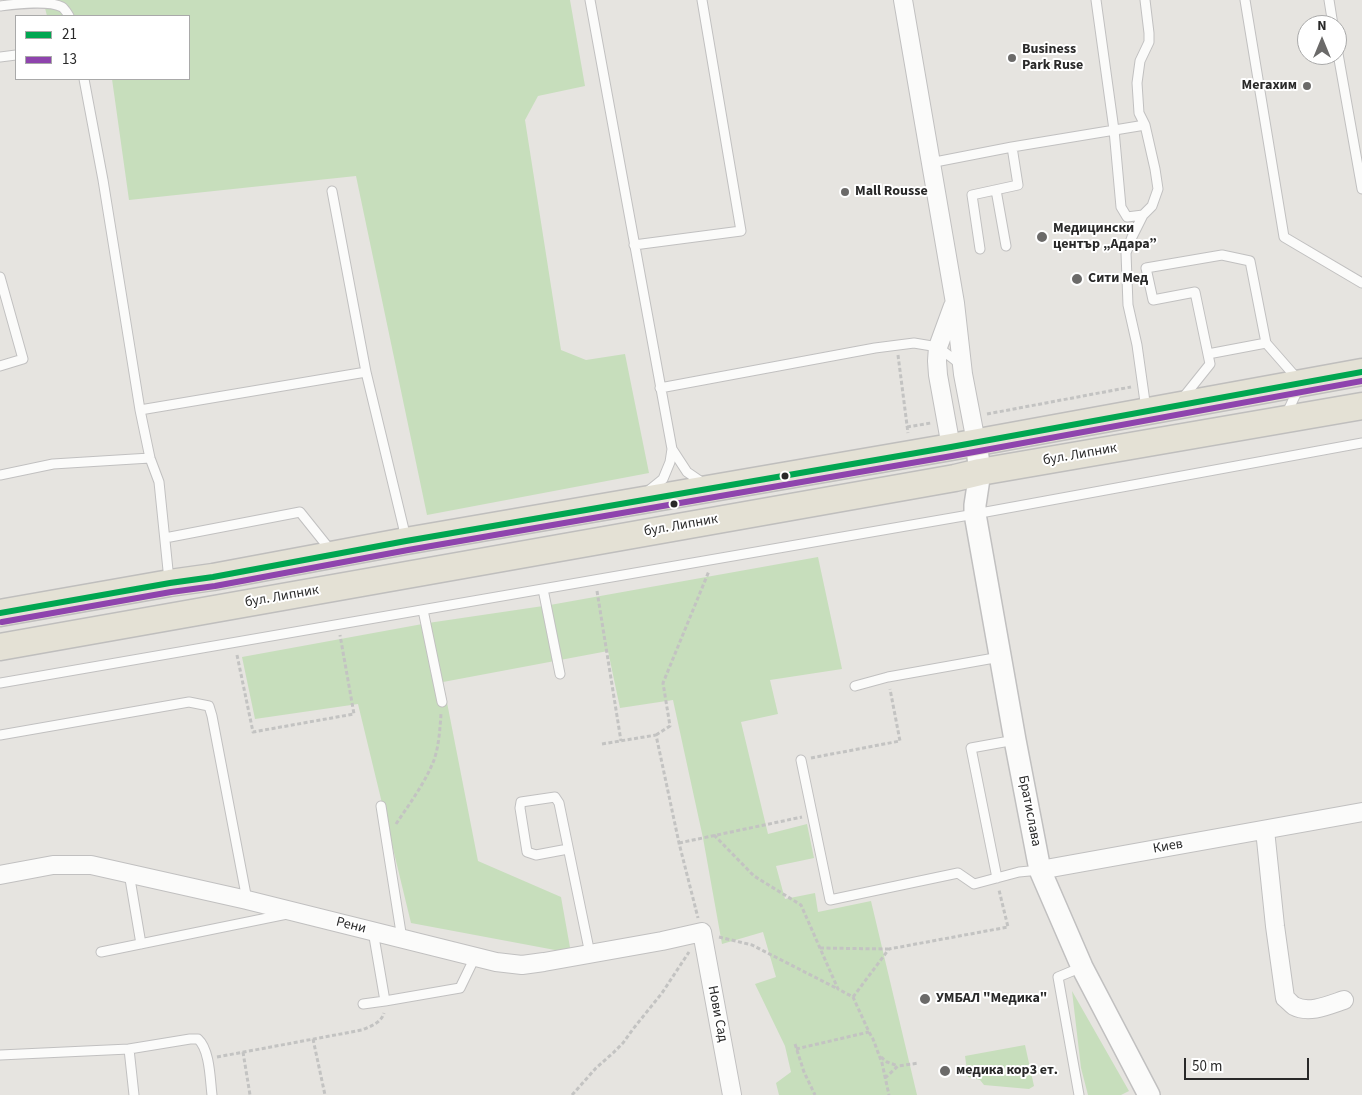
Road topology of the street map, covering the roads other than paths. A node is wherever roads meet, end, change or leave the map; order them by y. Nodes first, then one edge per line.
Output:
1 (590, 0) edge
2 (702, 0) edge
3 (903, 0) edge
4 (1097, 0) edge
5 (1145, 0) edge
6 (1245, 0) edge
7 (1329, 0) edge
8 (0, 6) edge
9 (68, 15) edge
10 (1331, 15) edge
11 (15, 55) edge
12 (0, 58) edge
13 (1340, 65) edge
14 (84, 80) edge
15 (1145, 125) junction
16 (1114, 130) junction
17 (1012, 147) junction
18 (930, 163) junction
19 (1362, 189) edge
20 (996, 190) junction
21 (332, 191) dead end
22 (1143, 216) junction
23 (634, 245) junction
24 (1006, 246) dead end
25 (980, 249) dead end
26 (0, 277) edge
27 (1362, 283) edge
28 (955, 303) junction
29 (1266, 343) junction
30 (938, 347) junction
31 (1208, 354) junction
32 (0, 366) edge
33 (366, 372) junction
34 (1362, 372) edge
35 (963, 374) junction
36 (1301, 383) junction
37 (660, 388) junction
38 (1177, 405) junction
39 (1362, 406) edge
40 (140, 410) junction
41 (1146, 411) junction
42 (1284, 420) junction
43 (976, 442) junction
44 (1362, 444) edge
45 (951, 447) junction
46 (672, 449) junction
47 (150, 458) junction
48 (980, 472) junction
49 (0, 475) edge
50 (955, 478) junction
51 (722, 487) junction
52 (635, 502) junction
53 (975, 510) junction
54 (165, 538) junction
55 (406, 541) junction
56 (334, 554) junction
57 (170, 583) junction
58 (543, 589) junction
59 (423, 610) junction
60 (0, 613) edge
61 (0, 647) edge
62 (1001, 657) junction
63 (560, 674) dead end
64 (0, 684) edge
65 (855, 686) dead end
66 (442, 702) road end
67 (0, 735) edge
68 (1015, 740) junction
69 (801, 760) road end
70 (381, 806) dead end
71 (1362, 812) edge
72 (1265, 830) junction
73 (568, 849) junction
74 (1040, 870) junction
75 (129, 874) junction
76 (0, 875) edge
77 (997, 878) junction
78 (247, 900) junction
79 (296, 912) junction
80 (373, 931) junction
81 (702, 932) joint
82 (402, 938) junction
83 (141, 944) junction
84 (101, 952) dead end
85 (590, 954) junction
86 (475, 957) junction
87 (1082, 967) junction
88 (1344, 1000) dead end
89 (385, 1001) junction
90 (362, 1004) dead end
91 (129, 1049) junction
92 (0, 1055) edge
93 (134, 1095) edge
94 (212, 1095) edge
95 (732, 1095) edge
96 (1079, 1095) edge
97 (1149, 1095) edge

1 - 23 lane
2 - 23 lane
3 - 18 street
4 - 16 lane
5 - 15 lane
6 - 27 lane
7 - 10 lane
8 - 9 lane
11 - 12 lane
13 - 19 lane
14 - 40 lane
15 - 16 lane
15 - 22 lane
16 - 17 lane
16 - 22 lane
17 - 18 lane
17 - 20 lane
18 - 28 street
20 - 24 lane
20 - 25 lane
21 - 33 lane
22 - 41 lane
23 - 37 lane
26 - 32 lane
28 - 30 street
28 - 35 street
29 - 31 lane
29 - 31 lane
29 - 36 lane
30 - 35 lane
30 - 37 lane
30 - 45 street
31 - 38 lane
33 - 40 lane
33 - 55 lane
34 - 36 main road
35 - 43 street
36 - 38 main road
36 - 42 lane
37 - 46 lane
38 - 41 main road
39 - 42 main road, бул. Липник
40 - 47 lane
41 - 43 main road
42 - 48 main road, бул. Липник
43 - 45 main road
43 - 48 street
44 - 53 lane
45 - 50 street
45 - 51 main road
46 - 51 lane
46 - 52 lane
47 - 49 lane
47 - 54 lane
48 - 50 main road, бул. Липник
48 - 53 street
50 - 53 street
50 - 61 main road, бул. Липник
51 - 52 main road
52 - 55 main road
53 - 58 lane
53 - 62 street, Братислава
54 - 56 lane
54 - 57 lane
55 - 56 main road
56 - 57 main road
57 - 60 main road
58 - 59 lane
58 - 63 lane
59 - 64 lane
59 - 66 lane
62 - 65 lane
62 - 68 street, Братислава
67 - 78 lane
68 - 74 street, Братислава
68 - 77 lane
69 - 77 lane, Киев
70 - 82 lane
71 - 72 street, Киев
72 - 74 street, Киев
72 - 88 street
73 - 73 lane
73 - 85 lane
74 - 77 lane, Киев
74 - 87 street, Братислава
75 - 76 street, Рени
75 - 78 street, Рени
75 - 83 lane
78 - 79 street, Рени
79 - 80 street, Рени
79 - 83 lane
80 - 82 street, Рени
80 - 89 lane
81 - 85 street, Рени
81 - 95 street, Нови Сад
82 - 86 street, Рени
83 - 84 lane
85 - 86 street, Рени
86 - 89 lane
87 - 96 lane
87 - 97 street, Братислава
89 - 90 lane
91 - 92 lane
91 - 93 lane
91 - 94 lane

